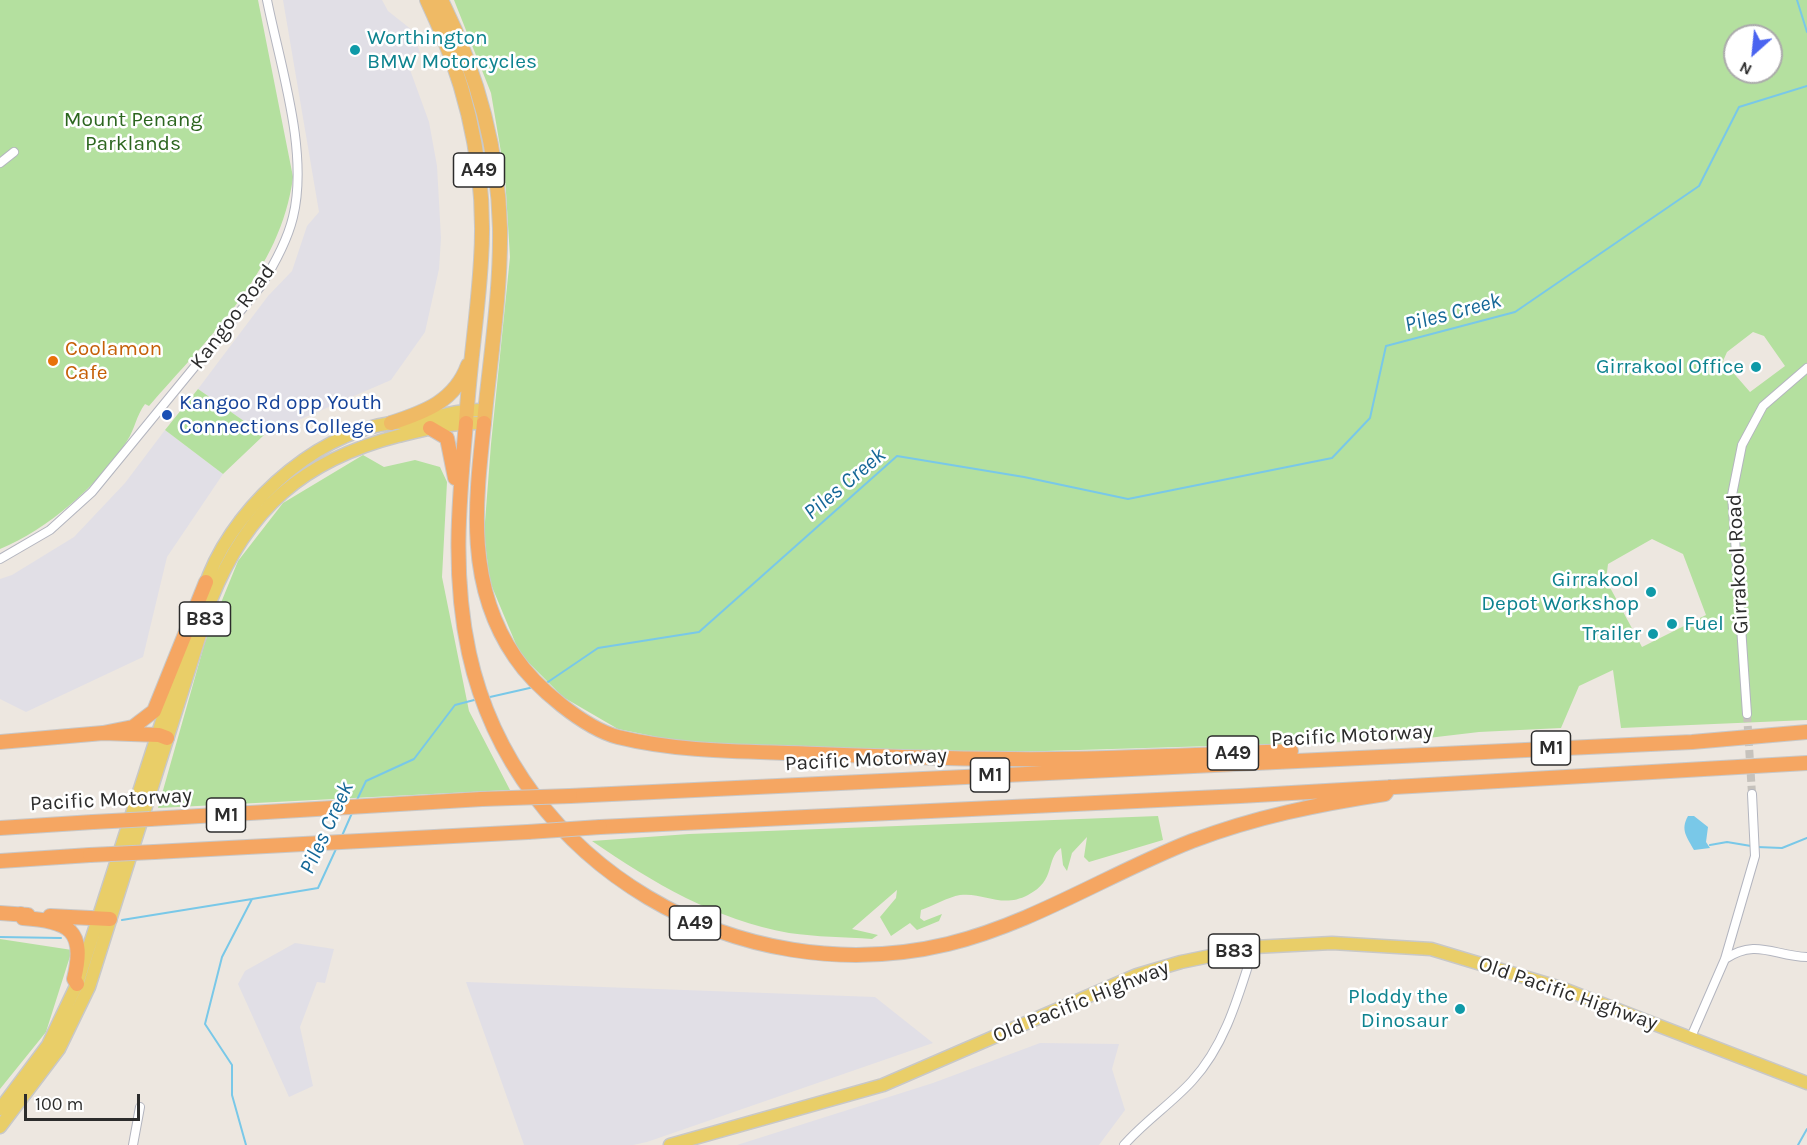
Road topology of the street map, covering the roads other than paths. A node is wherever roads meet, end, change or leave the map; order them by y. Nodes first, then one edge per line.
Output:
1 (267, 0) edge
2 (427, 0) edge
3 (441, 0) edge
4 (14, 152) dead end
5 (0, 163) edge
6 (473, 349) junction
7 (1807, 368) edge
8 (466, 416) junction
9 (484, 417) junction
10 (391, 423) junction
11 (430, 428) junction
12 (458, 504) junction
13 (0, 559) edge
14 (206, 582) junction
15 (1747, 714) tunnel mouth
16 (1807, 732) edge
17 (103, 733) junction
18 (163, 736) junction
19 (0, 742) edge
20 (1409, 754) junction
21 (1807, 763) edge
22 (1390, 787) junction
23 (1752, 794) tunnel mouth
24 (0, 828) edge
25 (0, 861) edge
26 (0, 913) edge
27 (21, 914) junction
28 (104, 918) junction
29 (1254, 947) junction
30 (1807, 957) edge
31 (1725, 959) junction
32 (77, 984) junction
33 (1691, 1037) junction
34 (1807, 1083) edge
35 (140, 1107) dead end
36 (0, 1109) edge
37 (0, 1127) edge
38 (133, 1145) edge
39 (670, 1145) edge
40 (1124, 1145) edge

1 - 13 street, Kangoo Road
2 - 6 highway, A49
3 - 9 highway, A49
4 - 5 street
6 - 8 highway, A49
6 - 10 highway
7 - 15 street, Girrakool Road
8 - 9 main road, B83
8 - 10 main road, B83
8 - 11 main road, B83
8 - 12 highway, A49
9 - 20 highway, A49
10 - 14 main road, B83
11 - 12 highway
11 - 18 main road, B83
12 - 22 highway, A49
14 - 17 highway
14 - 18 main road, B83
16 - 20 highway, Pacific Motorway / M1
17 - 18 highway
17 - 19 highway
18 - 28 main road, B83
20 - 24 highway, Pacific Motorway / M1, bridge
21 - 22 highway, M1
22 - 25 highway, M1, bridge
23 - 31 street
26 - 27 highway
27 - 28 highway
27 - 32 highway
28 - 32 main road, B83
28 - 37 main road, B83
29 - 33 main road, Old Pacific Highway / B83
29 - 39 main road, Old Pacific Highway / B83
29 - 40 street
30 - 31 street
31 - 33 street
32 - 36 main road, B83
33 - 34 main road, Old Pacific Highway / B83
35 - 38 street

